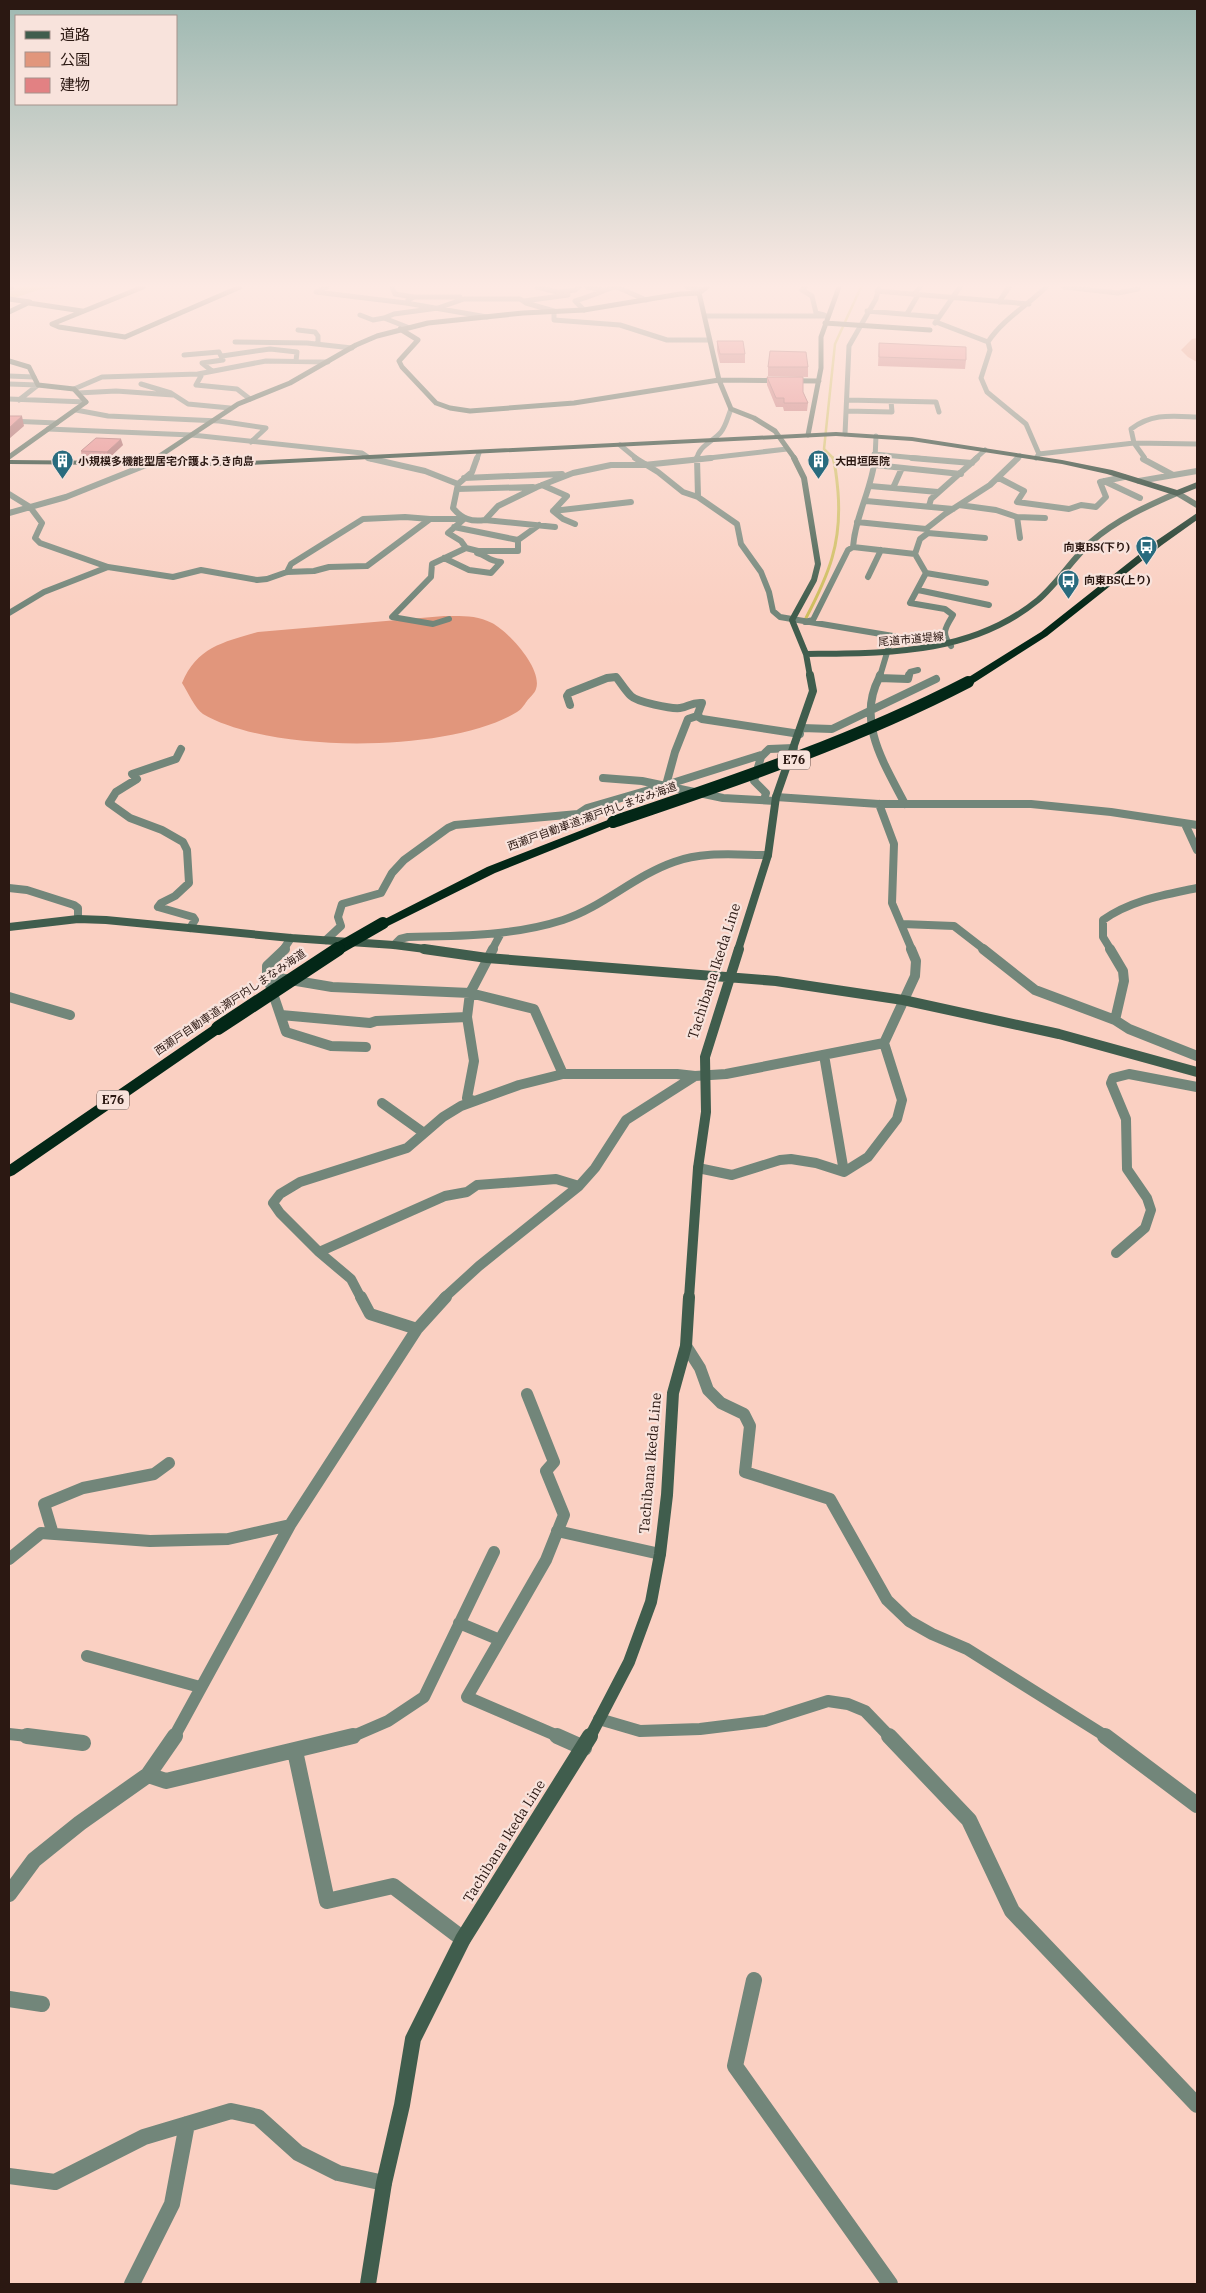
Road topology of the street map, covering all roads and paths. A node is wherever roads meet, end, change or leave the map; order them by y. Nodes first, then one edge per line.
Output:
1 (25, 394) edge
2 (79, 394) edge
3 (159, 394) edge
4 (242, 394) edge
5 (261, 394) edge
6 (428, 394) edge
7 (631, 394) edge
8 (725, 394) edge
9 (817, 394) edge
10 (847, 394) edge
11 (989, 394) edge
12 (173, 395) joint
13 (250, 398) junction
14 (9, 399) edge
15 (19, 400) junction
16 (847, 400) junction
17 (891, 401) junction
18 (86, 402) junction
19 (230, 408) junction
20 (731, 409) junction
21 (76, 410) junction
22 (846, 411) junction
23 (939, 412) dead end
24 (1197, 417) edge
25 (211, 420) junction
26 (9, 421) edge
27 (57, 423) junction
28 (48, 429) junction
29 (845, 434) junction
30 (192, 435) junction
31 (812, 435) junction
32 (876, 436) junction
33 (778, 437) junction
34 (711, 441) junction
35 (251, 442) junction
36 (1134, 443) junction
37 (1197, 444) edge
38 (620, 445) junction
39 (787, 449) junction
40 (985, 450) junction
41 (479, 452) junction
42 (874, 454) junction
43 (9, 456) edge
44 (1020, 456) junction
45 (1037, 456) junction
46 (368, 458) junction
47 (698, 458) junction
48 (9, 462) edge
49 (972, 463) junction
50 (146, 464) junction
51 (644, 464) junction
52 (875, 465) junction
53 (902, 468) junction
54 (1197, 471) edge
55 (573, 473) junction
56 (961, 474) junction
57 (1173, 474) junction
58 (1124, 477) junction
59 (464, 478) junction
60 (999, 478) junction
61 (1104, 481) junction
62 (1140, 481) junction
63 (539, 486) junction
64 (870, 486) junction
65 (1197, 486) edge
66 (458, 487) junction
67 (893, 488) junction
68 (938, 492) junction
69 (1177, 493) junction
70 (9, 494) edge
71 (698, 497) junction
72 (1140, 498) dead end
73 (866, 500) junction
74 (631, 502) dead end
75 (959, 505) junction
76 (1197, 505) edge
77 (929, 506) junction
78 (30, 507) junction
79 (953, 509) junction
80 (553, 511) junction
81 (9, 513) edge
82 (1197, 516) edge
83 (1017, 517) junction
84 (1045, 518) dead end
85 (430, 519) junction
86 (464, 519) junction
87 (484, 520) junction
88 (564, 520) junction
89 (857, 522) junction
90 (575, 524) dead end
91 (537, 525) junction
92 (555, 527) dead end
93 (454, 528) junction
94 (927, 531) junction
95 (985, 538) dead end
96 (1020, 538) dead end
97 (518, 540) junction
98 (853, 547) junction
99 (464, 549) junction
100 (881, 550) junction
101 (915, 554) junction
102 (444, 558) junction
103 (108, 567) junction
104 (287, 572) junction
105 (926, 573) junction
106 (868, 577) dead end
107 (986, 583) dead end
108 (918, 590) junction
109 (989, 605) dead end
110 (9, 612) edge
111 (449, 619) dead end
112 (792, 620) junction
113 (805, 622) junction
114 (892, 636) junction
115 (911, 639) dead end
116 (952, 646) junction
117 (887, 652) junction
118 (806, 654) junction
119 (918, 670) dead end
120 (879, 678) junction
121 (936, 679) dead end
122 (570, 705) dead end
123 (869, 712) junction
124 (697, 716) junction
125 (801, 731) junction
126 (794, 748) junction
127 (180, 749) dead end
128 (761, 755) junction
129 (603, 778) dead end
130 (666, 785) junction
131 (776, 799) junction
132 (764, 800) junction
133 (879, 804) junction
134 (905, 804) junction
135 (1184, 824) junction
136 (1197, 825) edge
137 (1197, 850) edge
138 (768, 855) junction
139 (9, 888) edge
140 (1197, 888) edge
141 (78, 919) junction
142 (902, 924) junction
143 (9, 927) edge
144 (190, 928) junction
145 (501, 933) junction
146 (291, 938) junction
147 (326, 940) junction
148 (394, 945) junction
149 (487, 958) junction
150 (267, 976) junction
151 (732, 977) junction
152 (470, 993) junction
153 (9, 997) edge
154 (903, 1000) junction
155 (70, 1015) dead end
156 (280, 1015) junction
157 (467, 1017) junction
158 (1115, 1020) junction
159 (884, 1043) junction
160 (366, 1047) dead end
161 (824, 1055) junction
162 (1197, 1056) edge
163 (1197, 1072) edge
164 (563, 1074) junction
165 (700, 1076) junction
166 (1197, 1088) edge
167 (474, 1101) junction
168 (382, 1103) dead end
169 (424, 1132) junction
170 (698, 1168) junction
171 (9, 1172) edge
172 (844, 1172) junction
173 (579, 1186) junction
174 (319, 1252) junction
175 (1116, 1253) dead end
176 (417, 1329) junction
177 (686, 1346) junction
178 (527, 1394) dead end
179 (169, 1463) dead end
180 (290, 1526) junction
181 (557, 1531) junction
182 (53, 1534) junction
183 (494, 1552) dead end
184 (660, 1554) junction
185 (9, 1559) edge
186 (459, 1623) junction
187 (500, 1640) junction
188 (87, 1656) dead end
189 (200, 1687) junction
190 (599, 1719) junction
191 (9, 1734) edge
192 (83, 1742) dead end
193 (584, 1748) junction
194 (294, 1751) junction
195 (148, 1775) junction
196 (1197, 1804) edge
197 (9, 1894) edge
198 (463, 1939) junction
199 (754, 1980) dead end
200 (9, 1999) edge
201 (42, 2004) dead end
202 (1197, 2105) edge
203 (187, 2124) junction
204 (9, 2176) edge
205 (384, 2183) junction
206 (132, 2284) edge
207 (368, 2284) edge
208 (890, 2284) edge

1 - 15 street
2 - 18 street
3 - 12 street
4 - 13 street
5 - 13 street
6 - 7 street
8 - 20 street
9 - 31 street
10 - 16 street
11 - 45 street
12 - 19 street
13 - 19 street
14 - 15 street
15 - 18 street
16 - 17 street
16 - 22 street
17 - 22 street
17 - 23 street
18 - 21 street
19 - 25 street
20 - 33 street
20 - 34 street
21 - 25 street
21 - 27 street
22 - 29 street
24 - 36 street
25 - 30 street
25 - 35 street
26 - 27 street
27 - 28 street
28 - 30 street
28 - 43 street
29 - 31 highway
29 - 32 highway
30 - 35 street
30 - 50 street
31 - 33 highway
32 - 40 highway
32 - 42 street
33 - 34 highway
33 - 39 street
34 - 38 highway
34 - 47 street
35 - 46 street
36 - 37 street
36 - 45 street
36 - 57 street
38 - 41 highway
38 - 51 street
39 - 47 street
39 - 112 street
40 - 44 highway
40 - 49 street
41 - 46 highway
41 - 59 street
42 - 49 street
42 - 52 street
44 - 45 highway
44 - 60 street
45 - 58 highway
46 - 50 highway
46 - 66 street
47 - 51 street
47 - 71 street
48 - 50 highway
49 - 56 street
50 - 78 street
51 - 55 street
51 - 71 street
52 - 53 street
52 - 64 street
53 - 56 street
53 - 67 street
54 - 57 street
55 - 59 street
55 - 63 street
56 - 68 street
57 - 62 street
58 - 61 street
58 - 62 highway
59 - 66 street
60 - 61 street
60 - 75 street
61 - 72 street
62 - 69 highway
63 - 66 street
63 - 80 street
63 - 87 street
64 - 67 street
64 - 73 street
65 - 69 highway
66 - 86 street
67 - 68 street
68 - 77 street
69 - 76 street
69 - 116 street, 尾道市道堤線
70 - 78 street
71 - 112 street
73 - 77 street
73 - 89 street
74 - 80 street
75 - 79 street
75 - 83 street
77 - 79 street
78 - 81 street
78 - 103 street
79 - 94 street
80 - 88 street
82 - 171 highway, 西瀬戸自動車道;瀬戸内しまなみ海道 / E76, bridge
83 - 84 street
83 - 96 street
85 - 86 street
85 - 104 street
85 - 104 street
86 - 87 street
86 - 93 street
87 - 91 street
88 - 90 street
88 - 91 street
89 - 94 street
89 - 98 street
91 - 92 street
91 - 97 street
93 - 97 street
93 - 99 street
94 - 95 street
94 - 101 street
97 - 99 street
98 - 100 street
98 - 113 street
99 - 102 street
99 - 102 street
100 - 101 street
100 - 106 street
101 - 105 street
102 - 111 street
103 - 104 street
103 - 110 street
105 - 107 street
105 - 108 street
108 - 109 street
108 - 116 street
112 - 113 street
112 - 118 street, Tachibana Ikeda Line
113 - 114 street
114 - 115 street
114 - 117 street
116 - 117 street, 尾道市道堤線
117 - 118 street, 尾道市道堤線
117 - 120 street
118 - 125 street, Tachibana Ikeda Line
119 - 120 street
120 - 123 street
121 - 123 street
122 - 124 street
123 - 125 street
123 - 134 street
124 - 125 street
124 - 130 street
125 - 126 street, Tachibana Ikeda Line
126 - 128 street
126 - 131 street, Tachibana Ikeda Line
127 - 144 street
128 - 130 street
128 - 132 street
129 - 130 street
130 - 132 street
130 - 147 street
131 - 132 street
131 - 133 street
131 - 138 street, Tachibana Ikeda Line
133 - 134 street
133 - 142 street
134 - 135 street
135 - 136 street
135 - 137 street
138 - 145 street
138 - 151 street, Tachibana Ikeda Line
139 - 141 street
140 - 158 street
141 - 143 street
141 - 144 street
142 - 154 street
142 - 158 street
144 - 146 street
145 - 148 street
145 - 149 street
146 - 147 street
146 - 150 street
147 - 148 street
148 - 149 street
149 - 151 street
149 - 152 street
150 - 152 street
150 - 156 street
151 - 154 street
151 - 165 street, Tachibana Ikeda Line
152 - 157 street
152 - 164 street
153 - 155 street
154 - 159 street
154 - 163 street
156 - 157 street
156 - 160 street
157 - 167 street
158 - 162 street
159 - 161 street
159 - 172 street
161 - 165 street
161 - 172 street
164 - 165 street
164 - 167 street
165 - 170 street, Tachibana Ikeda Line
165 - 173 street
166 - 175 street
167 - 169 street
168 - 169 street
169 - 174 street
170 - 172 street
170 - 177 street, Tachibana Ikeda Line
173 - 174 street
173 - 176 street
174 - 176 street
176 - 180 street
177 - 184 street, Tachibana Ikeda Line
177 - 196 street
178 - 181 street
179 - 182 street
180 - 182 street
180 - 189 street
181 - 184 street
181 - 187 street
182 - 185 street
183 - 186 street
184 - 190 street, Tachibana Ikeda Line
186 - 187 street
186 - 194 street
187 - 193 street
188 - 189 street
189 - 195 street
190 - 193 street, Tachibana Ikeda Line
190 - 202 street
191 - 192 street
193 - 198 street, Tachibana Ikeda Line
194 - 195 street
194 - 198 street
195 - 197 street
198 - 205 street, Tachibana Ikeda Line
199 - 208 street
200 - 201 street
203 - 204 street
203 - 205 street
203 - 206 street
205 - 207 street, Tachibana Ikeda Line

